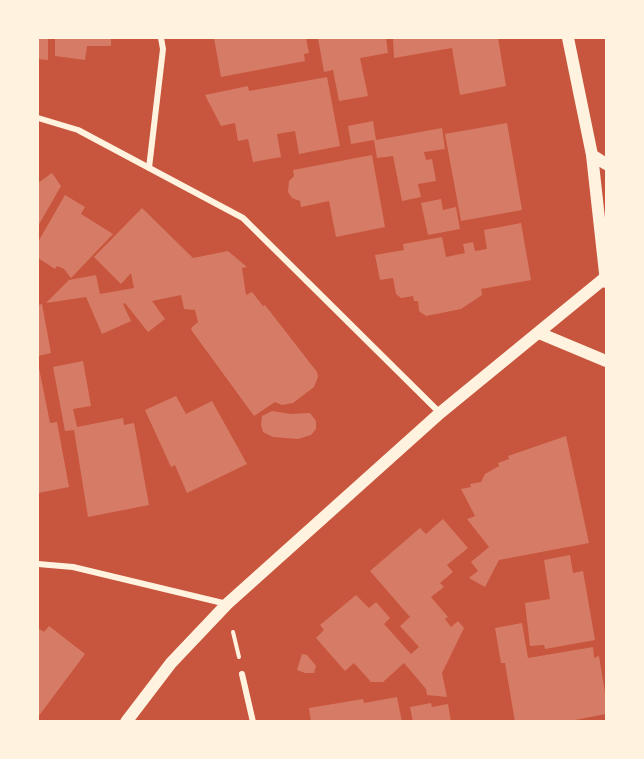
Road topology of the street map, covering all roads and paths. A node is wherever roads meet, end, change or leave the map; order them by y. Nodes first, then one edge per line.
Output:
1 (161, 38) edge
2 (568, 38) edge
3 (38, 118) edge
4 (592, 155) junction
5 (606, 164) edge
6 (149, 168) junction
7 (606, 280) edge
8 (539, 333) junction
9 (606, 361) edge
10 (440, 413) junction
11 (38, 564) edge
12 (227, 604) junction
13 (242, 674) joint
14 (126, 722) edge
15 (253, 722) edge

1 - 6 street
2 - 4 main road
3 - 6 street
4 - 5 main road
4 - 7 main road
6 - 10 street
7 - 8 main road
8 - 9 main road
8 - 10 main road
10 - 12 main road
11 - 12 street
12 - 13 path
12 - 14 main road
13 - 15 street

